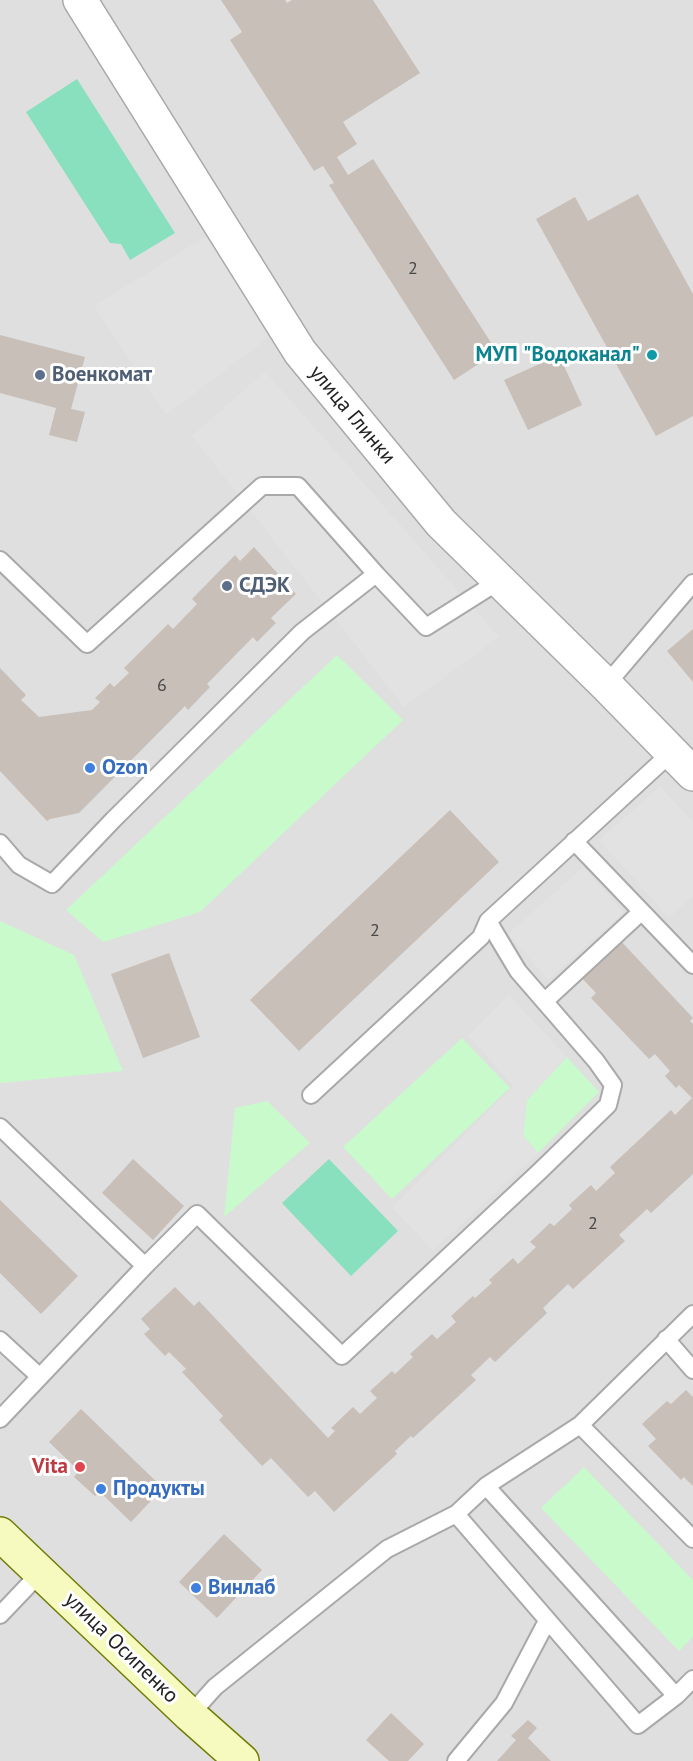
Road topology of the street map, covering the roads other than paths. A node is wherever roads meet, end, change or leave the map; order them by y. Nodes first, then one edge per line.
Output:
1 (81, 0) edge
2 (0, 560) edge
3 (376, 573) junction
4 (499, 581) junction
5 (693, 583) edge
6 (606, 685) junction
7 (682, 763) edge
8 (574, 841) junction
9 (0, 843) edge
10 (641, 912) junction
11 (488, 921) junction
12 (693, 965) edge
13 (545, 1001) junction
14 (311, 1095) dead end
15 (0, 1127) edge
16 (145, 1266) junction
17 (693, 1314) edge
18 (0, 1340) edge
19 (666, 1340) junction
20 (693, 1370) edge
21 (40, 1377) junction
22 (0, 1419) edge
23 (580, 1425) junction
24 (486, 1486) junction
25 (456, 1514) junction
26 (0, 1534) edge
27 (693, 1539) edge
28 (41, 1572) junction
29 (0, 1615) edge
30 (547, 1622) junction
31 (693, 1678) edge
32 (676, 1696) junction
33 (190, 1715) junction
34 (242, 1761) edge
35 (456, 1761) edge

1 - 4 street, улица Глинки
2 - 3 lane
3 - 4 lane
3 - 9 lane
4 - 6 street, улица Глинки
5 - 6 lane
6 - 7 street, улица Глинки
7 - 8 lane
8 - 10 lane
8 - 11 lane
10 - 12 lane
10 - 13 lane
11 - 13 lane
11 - 14 lane
13 - 16 lane
15 - 16 lane
16 - 21 lane
17 - 19 lane
18 - 21 lane
19 - 20 lane
19 - 23 lane
21 - 22 lane
23 - 24 lane
23 - 27 lane
24 - 25 lane
24 - 32 lane
25 - 30 lane
25 - 33 lane
26 - 28 street, улица Осипенко
28 - 29 lane
28 - 33 street, улица Осипенко
30 - 32 lane
30 - 35 lane
31 - 32 lane
33 - 34 street, улица Осипенко

